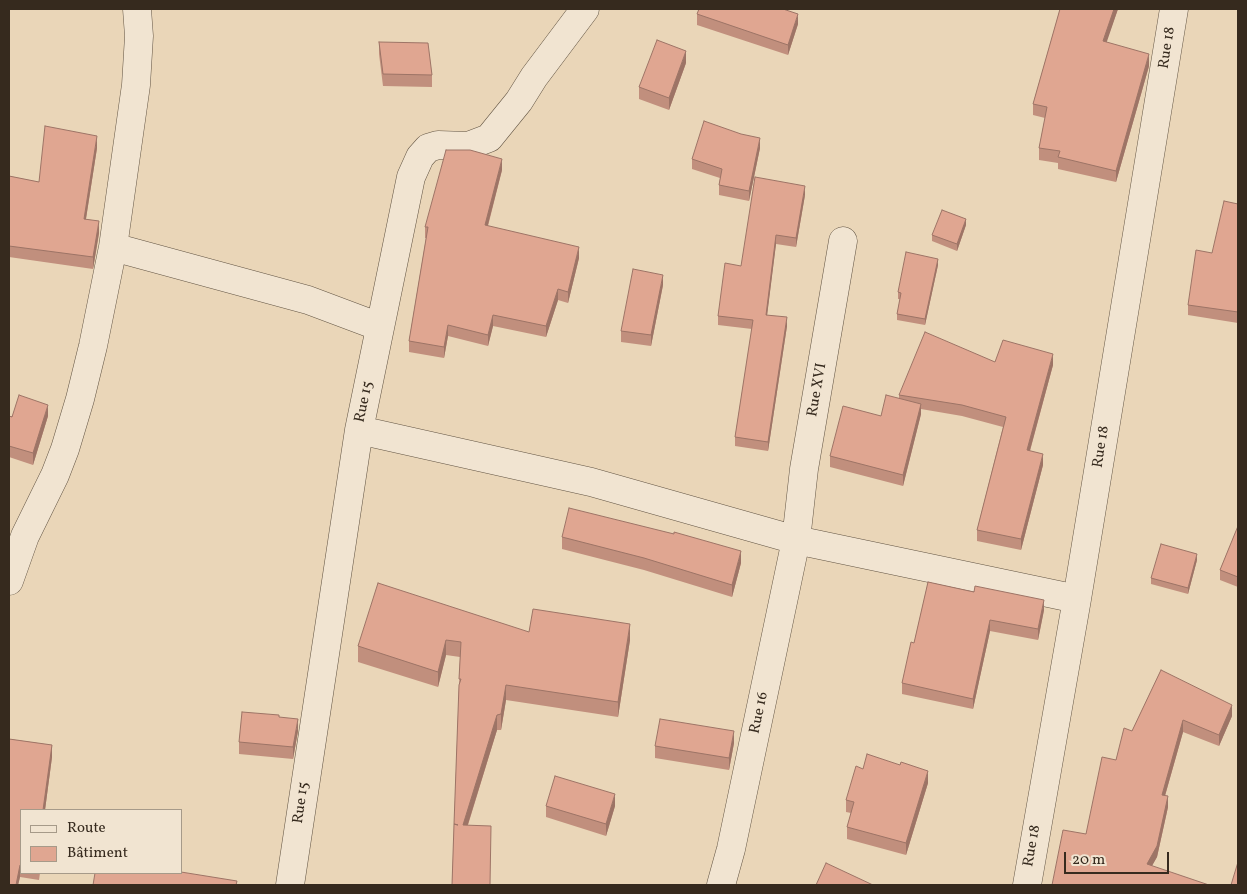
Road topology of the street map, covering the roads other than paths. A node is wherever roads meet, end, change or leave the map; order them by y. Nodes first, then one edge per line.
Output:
1 (137, 9) edge
2 (585, 9) edge
3 (1174, 9) edge
4 (843, 241) dead end
5 (113, 248) junction
6 (380, 328) junction
7 (359, 430) junction
8 (796, 540) junction
9 (9, 581) edge
10 (1077, 598) junction
11 (290, 885) edge
12 (721, 885) edge
13 (1027, 885) edge

1 - 5 street
2 - 6 street, Rue 15
3 - 10 street, Rue 18
4 - 8 street, Rue XVI
5 - 6 street
5 - 9 street
6 - 7 street, Rue 15
7 - 8 street
7 - 11 street, Rue 15
8 - 10 street
8 - 12 street, Rue 16
10 - 13 street, Rue 18

